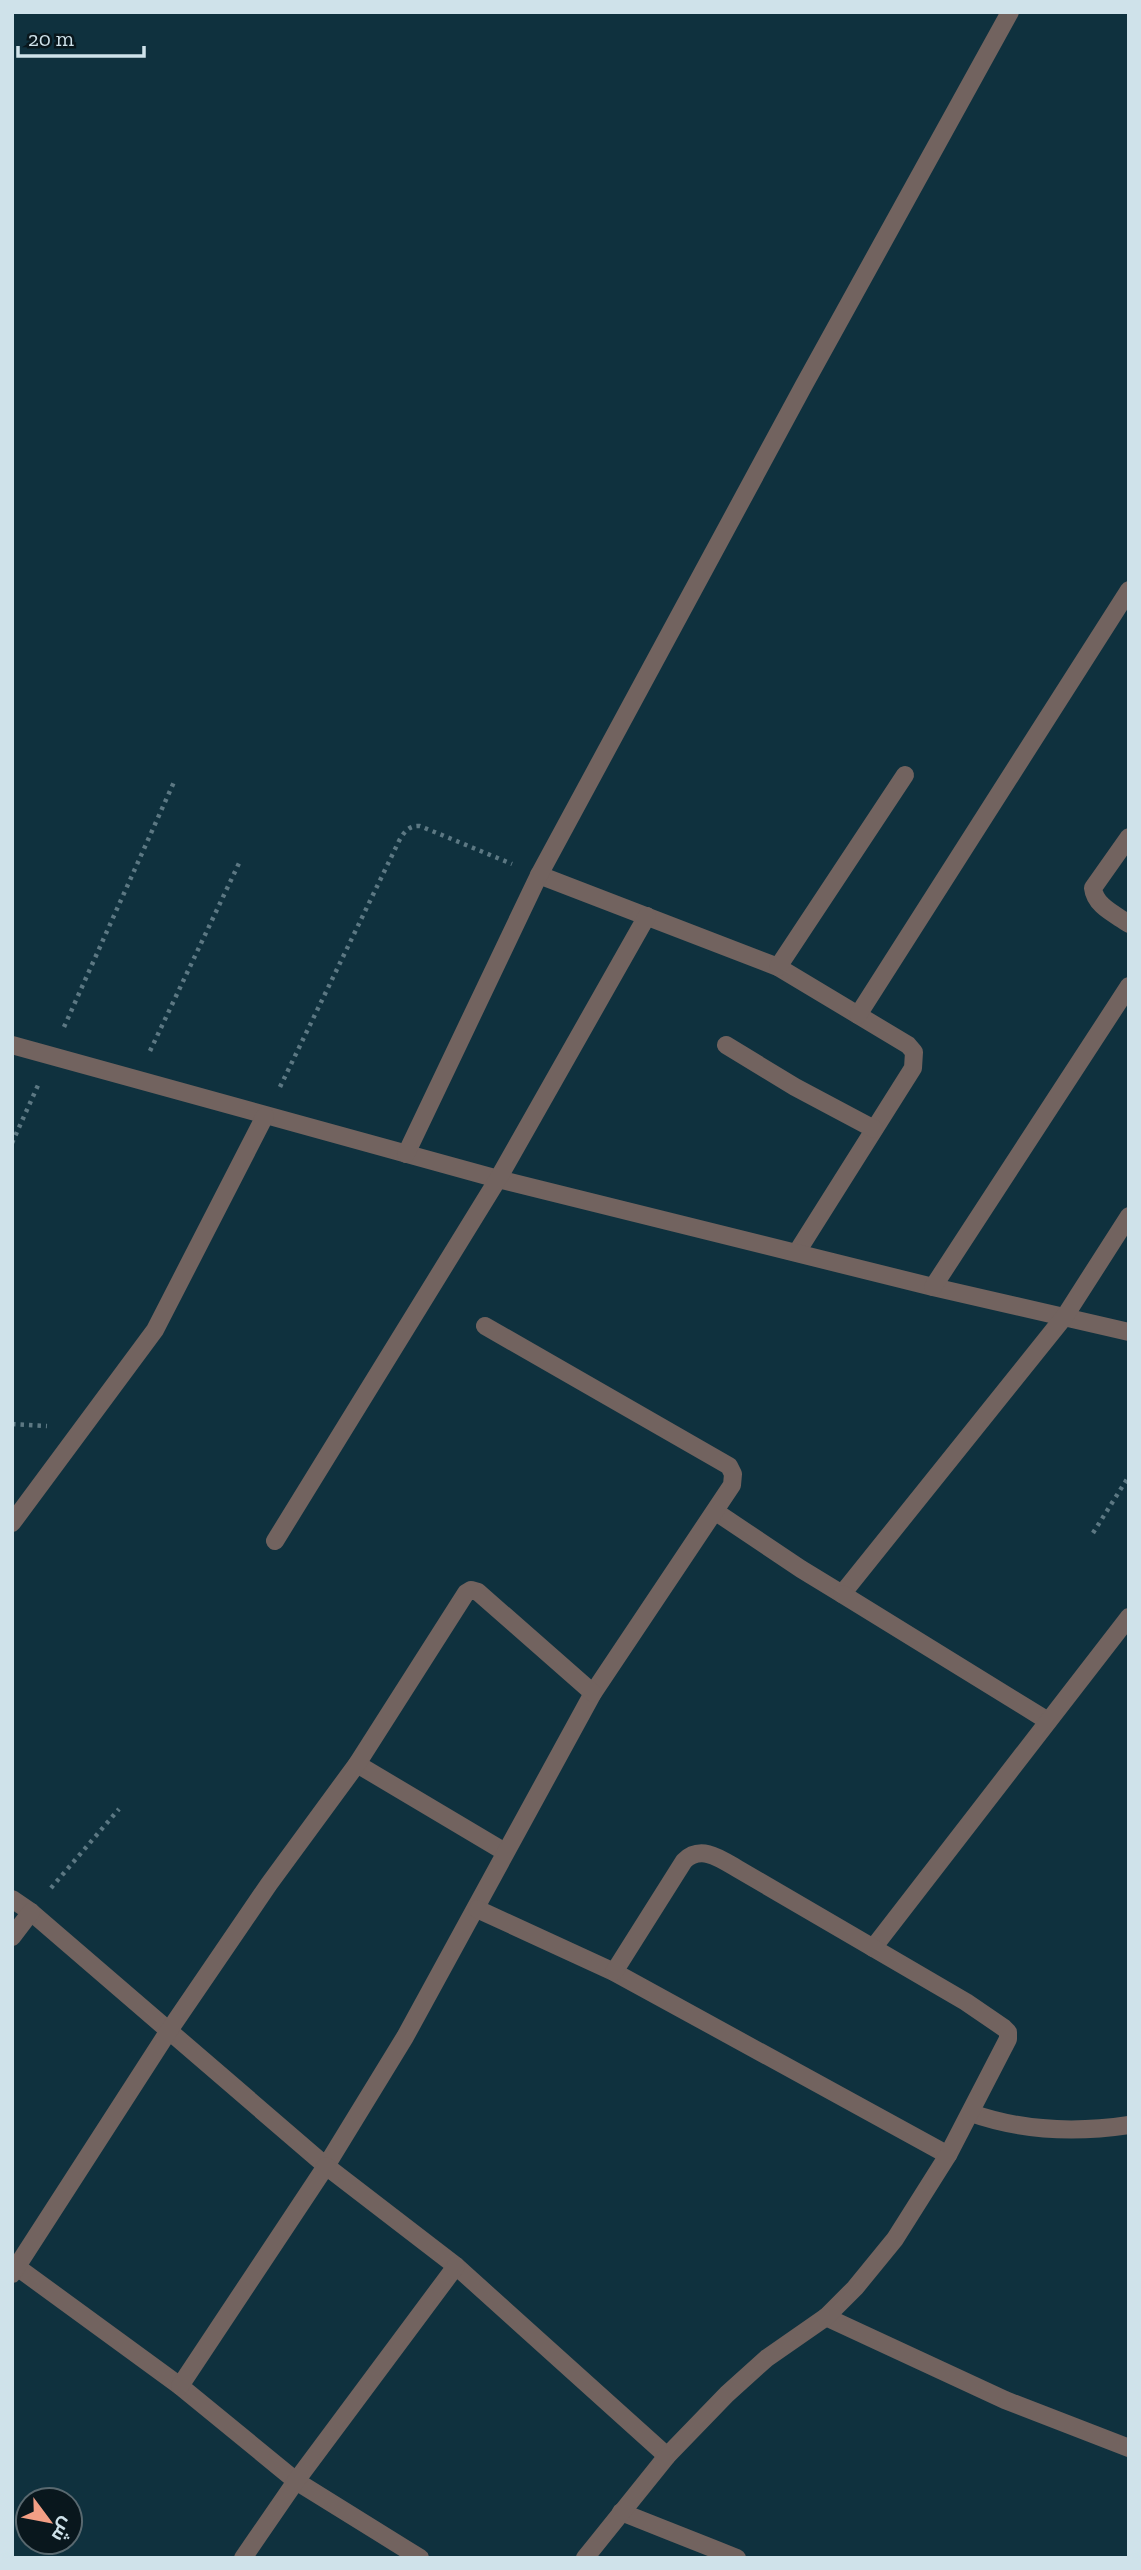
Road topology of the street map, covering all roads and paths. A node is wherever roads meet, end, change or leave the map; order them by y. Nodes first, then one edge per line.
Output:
1 (1010, 12) edge
2 (1129, 590) edge
3 (905, 775) dead end
4 (174, 782) dead end
5 (1129, 837) edge
6 (241, 859) dead end
7 (539, 875) junction
8 (647, 916) junction
9 (1129, 924) edge
10 (778, 967) junction
11 (1129, 986) edge
12 (858, 1015) junction
13 (12, 1045) edge
14 (726, 1045) dead end
15 (51, 1055) junction
16 (136, 1079) junction
17 (265, 1116) junction
18 (874, 1129) junction
19 (12, 1143) edge
20 (406, 1154) junction
21 (498, 1179) junction
22 (1129, 1216) edge
23 (797, 1252) junction
24 (933, 1287) junction
25 (1065, 1316) junction
26 (485, 1326) dead end
27 (1129, 1332) edge
28 (1129, 1476) edge
29 (716, 1512) junction
30 (12, 1524) edge
31 (1093, 1533) dead end
32 (275, 1541) dead end
33 (842, 1594) junction
34 (1129, 1617) edge
35 (593, 1693) junction
36 (1048, 1721) junction
37 (357, 1764) junction
38 (119, 1809) dead end
39 (506, 1852) junction
40 (12, 1899) edge
41 (477, 1909) junction
42 (31, 1912) junction
43 (12, 1937) edge
44 (873, 1948) junction
45 (614, 1972) junction
46 (168, 2032) junction
47 (971, 2113) junction
48 (1129, 2124) edge
49 (948, 2155) junction
50 (326, 2166) junction
51 (456, 2266) junction
52 (15, 2271) edge
53 (827, 2317) junction
54 (180, 2386) junction
55 (1129, 2448) edge
56 (667, 2456) junction
57 (296, 2481) junction
58 (621, 2512) junction
59 (243, 2558) edge
60 (420, 2558) edge
61 (585, 2558) edge
62 (737, 2558) edge

1 - 7 street
2 - 12 street
3 - 10 street
4 - 15 path
5 - 9 street
6 - 16 path
7 - 8 street
7 - 17 path
7 - 20 street
8 - 10 street
8 - 21 street
10 - 12 street
11 - 24 street
12 - 18 street
13 - 15 street
14 - 18 street
15 - 16 street
15 - 19 path
16 - 17 street
17 - 20 street
17 - 30 street
18 - 23 street
20 - 21 street
21 - 23 street
21 - 32 street
22 - 25 street
23 - 24 street
24 - 25 street
25 - 27 street
25 - 33 street
26 - 29 street
28 - 31 path
29 - 33 street
29 - 35 street
33 - 36 street
34 - 36 street
35 - 37 street
35 - 39 street
36 - 44 street
37 - 39 street
37 - 46 street
38 - 42 path
39 - 41 street
40 - 42 street
41 - 45 street
41 - 50 street
42 - 43 street
42 - 46 street
44 - 45 street
44 - 47 street
45 - 49 street
46 - 50 street
46 - 52 street
47 - 48 street
47 - 49 street
49 - 53 street
50 - 51 street
50 - 54 street
51 - 56 street
51 - 57 street
52 - 54 street
53 - 55 street
53 - 56 street
54 - 57 street
56 - 58 street
57 - 59 street
57 - 60 street
58 - 61 street
58 - 62 street

